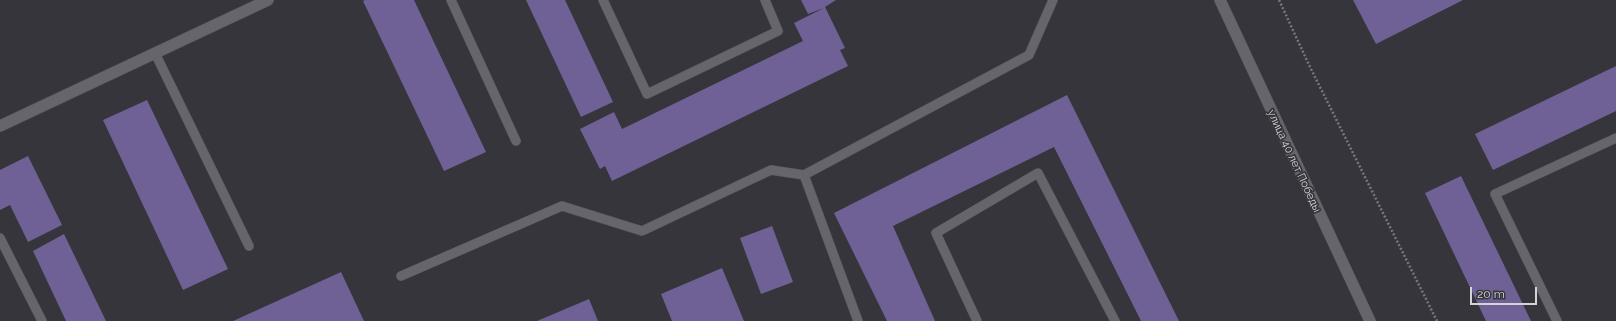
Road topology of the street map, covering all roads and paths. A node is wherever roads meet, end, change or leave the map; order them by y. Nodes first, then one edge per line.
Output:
1 (268, 0) edge
2 (451, 0) edge
3 (603, 0) edge
4 (765, 0) edge
5 (1054, 0) edge
6 (1220, 0) edge
7 (1279, 0) edge
8 (155, 53) junction
9 (0, 126) edge
10 (1616, 138) edge
11 (516, 141) dead end
12 (804, 175) junction
13 (0, 238) edge
14 (250, 246) dead end
15 (401, 276) dead end
16 (1367, 320) edge
17 (42, 321) edge
18 (858, 321) edge
19 (977, 321) edge
20 (1115, 321) edge
21 (1437, 321) edge
22 (1558, 321) edge

1 - 8 street
2 - 11 lane
3 - 4 lane
5 - 12 lane
6 - 16 street, улица 40 лет Победы
7 - 21 path
8 - 9 street
8 - 14 lane
10 - 22 lane
12 - 15 lane
12 - 18 lane
13 - 17 lane
19 - 20 lane

